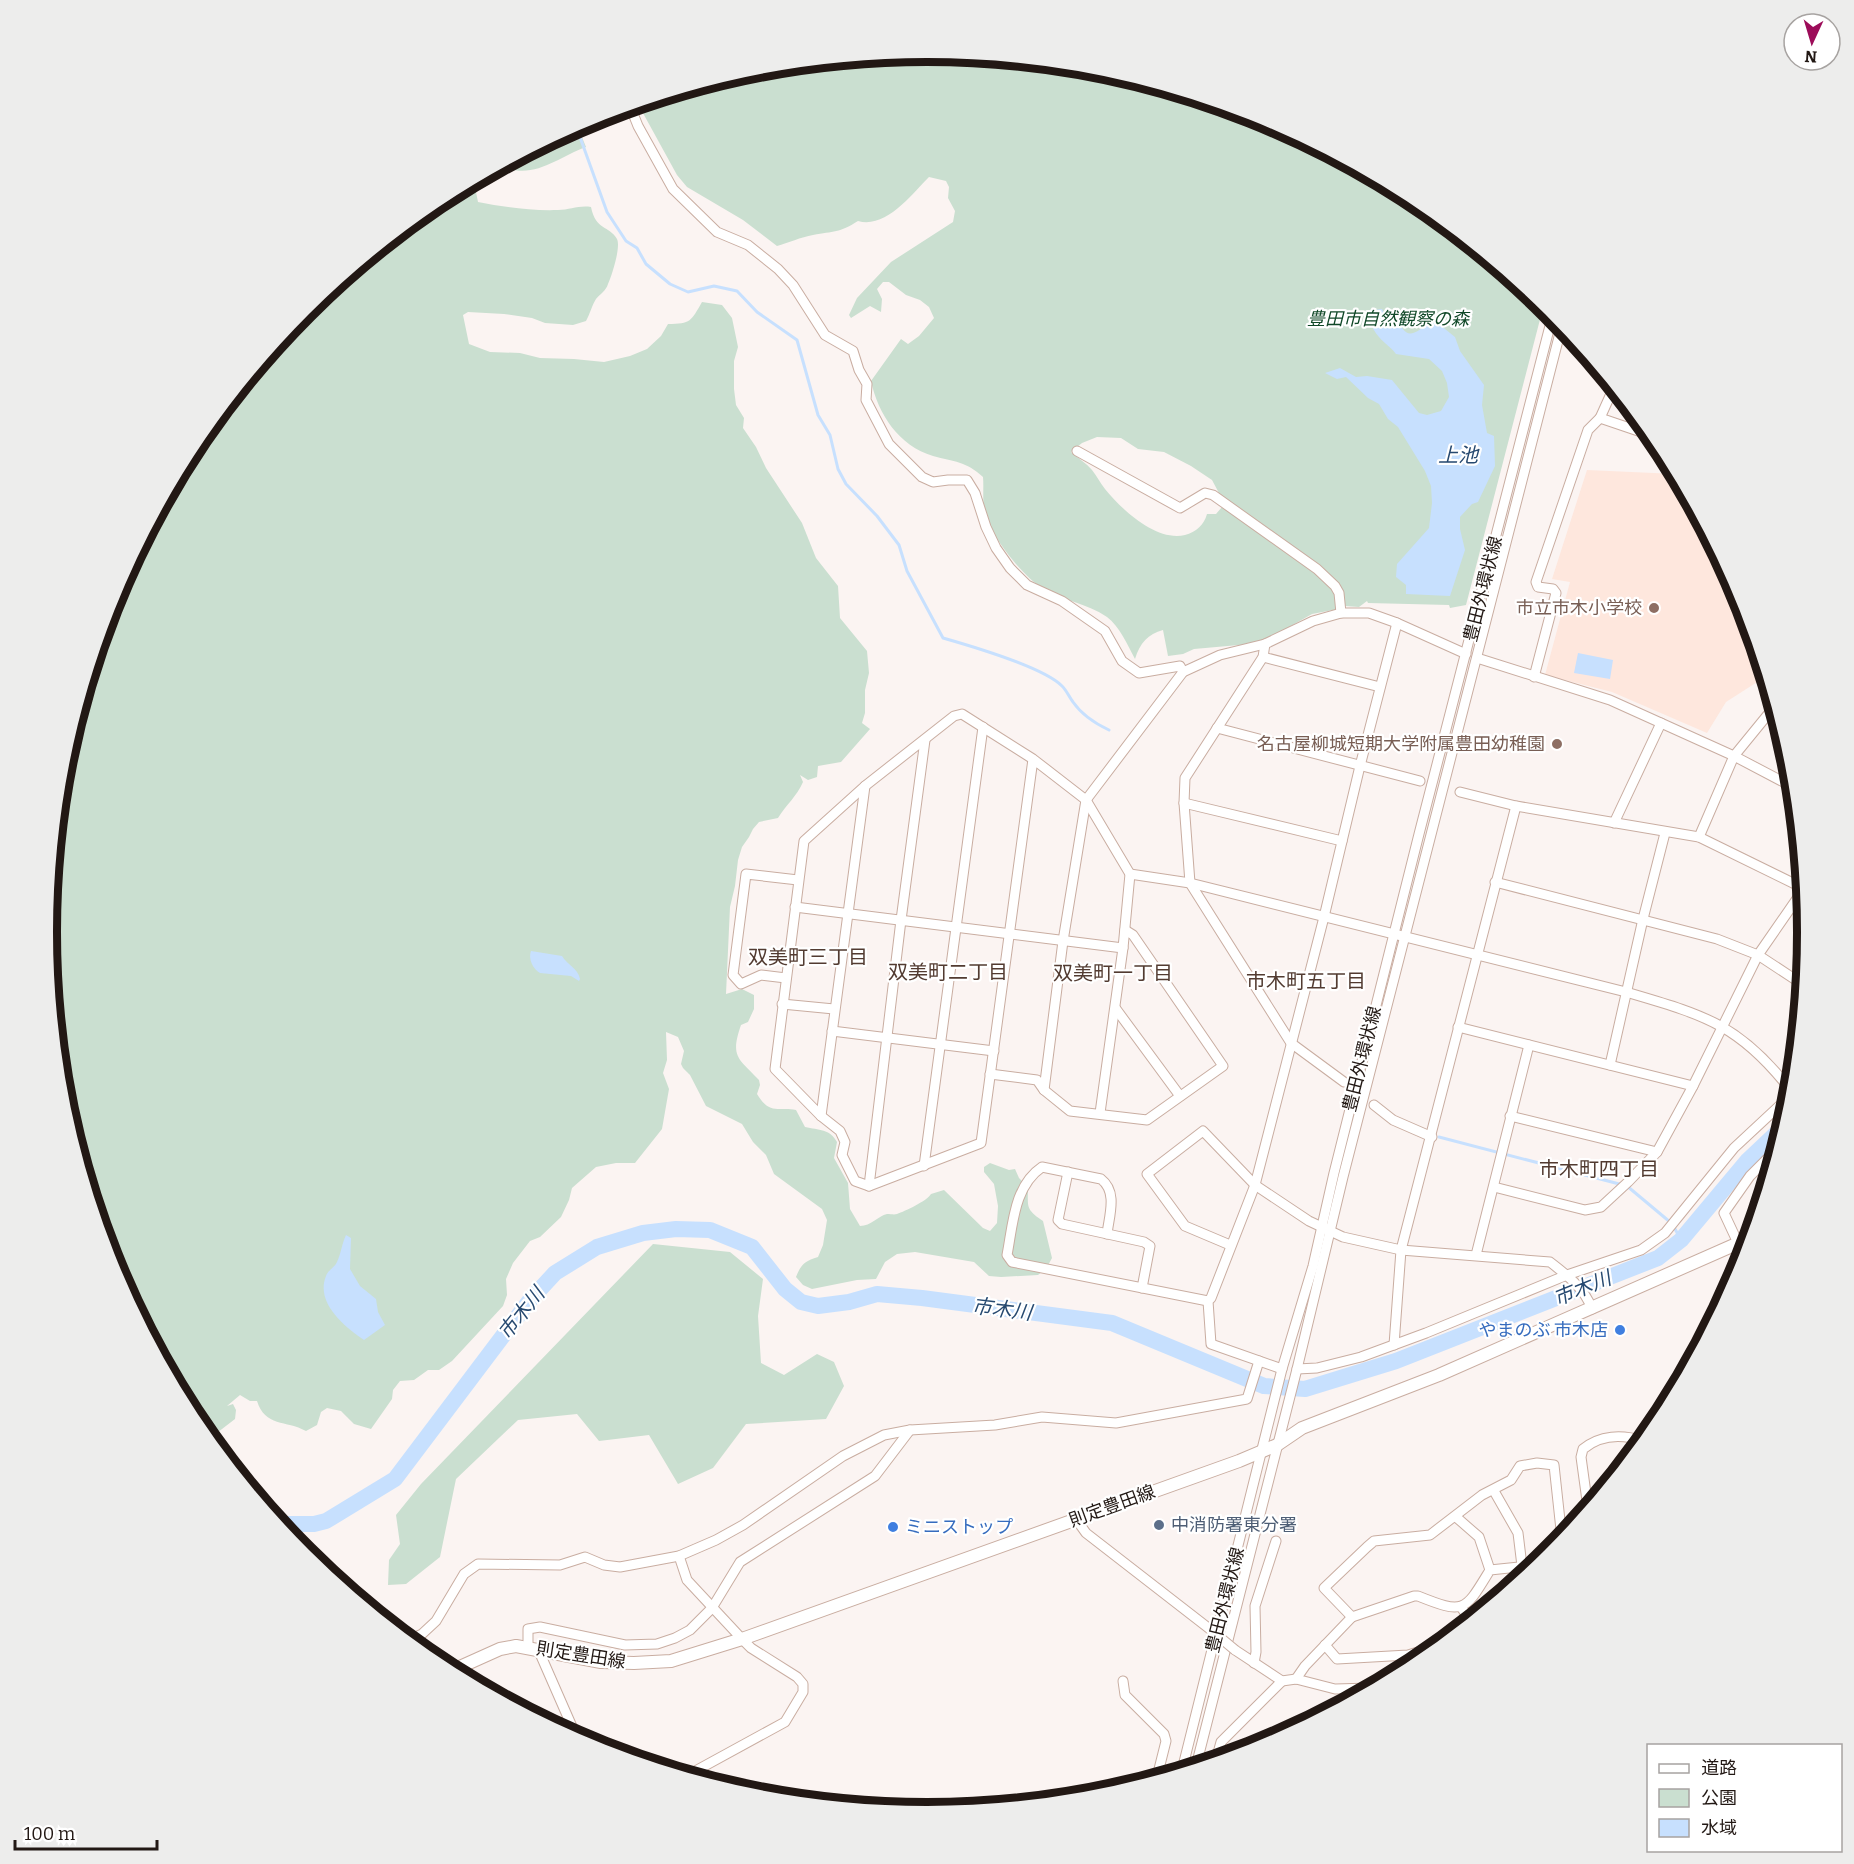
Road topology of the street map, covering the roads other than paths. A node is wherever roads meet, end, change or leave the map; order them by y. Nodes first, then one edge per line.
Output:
1 (633, 113) edge
2 (1551, 326) edge
3 (1559, 335) edge
4 (1611, 394) edge
5 (1600, 418) junction
6 (1637, 431) edge
7 (1077, 451) dead end
8 (1341, 613) junction
9 (1397, 623) junction
10 (1265, 644) junction
11 (1466, 654) junction
12 (1263, 657) junction
13 (1477, 658) junction
14 (1183, 672) junction
15 (1534, 677) junction
16 (1380, 687) junction
17 (1769, 714) edge
18 (1661, 723) junction
19 (983, 727) junction
20 (1217, 728) junction
21 (925, 740) junction
22 (1734, 756) junction
23 (1033, 759) junction
24 (1360, 766) junction
25 (1420, 781) dead end
26 (1784, 782) edge
27 (865, 786) junction
28 (1460, 792) dead end
29 (1086, 800) junction
30 (1184, 802) junction
31 (1516, 806) junction
32 (1614, 822) junction
33 (1665, 832) junction
34 (1699, 837) junction
35 (1342, 841) junction
36 (1130, 874) junction
37 (798, 880) junction
38 (1495, 882) junction
39 (1190, 883) junction
40 (1795, 885) edge
41 (1796, 899) edge
42 (795, 907) junction
43 (847, 913) junction
44 (1324, 917) junction
45 (901, 920) junction
46 (1643, 920) junction
47 (955, 926) junction
48 (1125, 930) junction
49 (1009, 933) junction
50 (1394, 934) junction
51 (1405, 937) junction
52 (1063, 940) junction
53 (1123, 948) junction
54 (1758, 955) junction
55 (1477, 956) junction
56 (786, 978) junction
57 (1795, 980) edge
58 (1626, 992) junction
59 (782, 1004) junction
60 (834, 1009) junction
61 (1116, 1009) junction
62 (1724, 1026) junction
63 (1458, 1027) junction
64 (832, 1031) junction
65 (887, 1038) junction
66 (1291, 1043) junction
67 (939, 1045) junction
68 (1529, 1046) junction
69 (994, 1051) junction
70 (1610, 1065) junction
71 (990, 1074) junction
72 (1344, 1082) dead end
73 (1783, 1083) edge
74 (1693, 1086) junction
75 (1044, 1090) junction
76 (1180, 1096) junction
77 (1374, 1105) dead end
78 (1779, 1105) edge
79 (1100, 1113) junction
80 (821, 1116) junction
81 (1510, 1116) junction
82 (1432, 1137) junction
83 (1657, 1152) junction
84 (1766, 1160) edge
85 (924, 1166) junction
86 (1068, 1172) junction
87 (1254, 1185) junction
88 (869, 1186) junction
89 (1494, 1186) junction
90 (1321, 1227) junction
91 (1331, 1232) junction
92 (1107, 1234) junction
93 (1738, 1243) joint
94 (1230, 1245) junction
95 (1401, 1250) junction
96 (1476, 1255) junction
97 (1567, 1275) junction
98 (1142, 1288) junction
99 (1208, 1301) junction
100 (1591, 1304) junction
101 (1394, 1345) junction
102 (1257, 1366) junction
103 (1295, 1372) junction
104 (1281, 1373) junction
105 (910, 1430) junction
106 (1633, 1439) edge
107 (1277, 1445) junction
108 (1262, 1452) junction
109 (1494, 1491) junction
110 (1587, 1499) edge
111 (1455, 1517) junction
112 (1076, 1519) junction
113 (1561, 1527) edge
114 (1276, 1541) dead end
115 (679, 1556) junction
116 (1522, 1566) joint
117 (1490, 1570) junction
118 (1461, 1607) junction
119 (712, 1608) junction
120 (1466, 1614) edge
121 (1352, 1617) junction
122 (417, 1636) edge
123 (742, 1639) junction
124 (1325, 1645) junction
125 (533, 1648) junction
126 (1412, 1654) edge
127 (1254, 1663) junction
128 (462, 1666) edge
129 (1296, 1679) junction
130 (1282, 1680) junction
131 (1123, 1681) dead end
132 (1356, 1688) edge
133 (571, 1725) edge
134 (1218, 1752) edge
135 (1198, 1759) edge
136 (1184, 1763) edge
137 (1161, 1769) edge
138 (696, 1770) edge

1 - 14 street
2 - 11 street, 豊田外環状線
3 - 13 street, 豊田外環状線
4 - 5 street
5 - 6 street
5 - 15 street
7 - 8 street
8 - 9 street
8 - 10 street
9 - 11 street
9 - 16 street
10 - 12 street
10 - 14 street
11 - 50 street, 豊田外環状線
12 - 16 street
12 - 20 street
13 - 15 street
13 - 51 street, 豊田外環状線
14 - 29 street
15 - 18 street
16 - 24 street
17 - 22 street
18 - 22 street
18 - 32 street
19 - 21 street
19 - 23 street
19 - 47 street
20 - 24 street
20 - 30 street
21 - 27 street
21 - 45 street
22 - 26 street
22 - 34 street
23 - 29 street
23 - 49 street
24 - 25 street
24 - 35 street
27 - 37 street
27 - 43 street
28 - 31 street
29 - 36 street
29 - 52 street
30 - 35 street
30 - 39 street
31 - 32 street
31 - 38 street
32 - 33 street
33 - 34 street
33 - 46 street
34 - 40 street
35 - 44 street
36 - 39 street
36 - 48 street
37 - 42 street
37 - 56 street
38 - 46 street
38 - 55 street
39 - 44 street
39 - 66 street
41 - 54 street
42 - 43 street
42 - 56 street
43 - 45 street
43 - 60 street
44 - 50 street
44 - 66 street
45 - 47 street
45 - 65 street
46 - 54 street
46 - 58 street
47 - 49 street
47 - 67 street
48 - 53 street
48 - 76 street
49 - 52 street
49 - 69 street
50 - 51 street
50 - 90 street, 豊田外環状線
51 - 55 street
51 - 91 street, 豊田外環状線
52 - 53 street
52 - 75 street
53 - 61 street
54 - 57 street
54 - 62 street
55 - 58 street
55 - 63 street
56 - 59 street
58 - 62 street
58 - 70 street
59 - 60 street
59 - 80 street
60 - 64 street
61 - 76 street
61 - 79 street
62 - 73 street
62 - 74 street
63 - 68 street
63 - 82 street
64 - 65 street
64 - 80 street
65 - 67 street
65 - 88 street
66 - 72 street
66 - 87 street
67 - 69 street
67 - 85 street
68 - 70 street
68 - 81 street
69 - 71 street
70 - 74 street
71 - 75 street
71 - 85 street
74 - 83 street
75 - 79 street
76 - 79 street
77 - 82 street
78 - 97 street
80 - 88 street
81 - 83 street
81 - 89 street
82 - 95 street
83 - 89 street
84 - 93 street
85 - 88 street
86 - 92 street
86 - 92 street
86 - 98 street
87 - 90 street
87 - 94 street
87 - 94 street
89 - 96 street
90 - 91 street
90 - 104 street, 豊田外環状線
91 - 95 street
91 - 103 street, 豊田外環状線
92 - 98 street
93 - 100 main road, 則定豊田線
94 - 99 street
95 - 96 street
95 - 101 street
96 - 97 street
97 - 100 street
97 - 101 street
98 - 99 street
99 - 102 street
100 - 107 main road, 則定豊田線
101 - 103 street
102 - 104 street
102 - 105 street
103 - 107 street, 豊田外環状線
104 - 108 street, 豊田外環状線
105 - 115 street
105 - 119 street
106 - 110 street
107 - 108 main road, 則定豊田線
107 - 135 street, 豊田外環状線
108 - 112 main road, 則定豊田線
108 - 136 street, 豊田外環状線
109 - 111 street
109 - 113 street
109 - 116 street
111 - 117 street
111 - 121 street
112 - 123 main road, 則定豊田線
112 - 127 street, bridge
114 - 127 street
115 - 119 street
115 - 122 street
116 - 117 street
117 - 118 street
118 - 120 street
118 - 121 street
119 - 123 street
119 - 125 street
121 - 124 street
123 - 125 main road, 則定豊田線
123 - 138 street
124 - 126 street
124 - 129 street
125 - 128 main road, 則定豊田線
125 - 133 street
127 - 130 street
129 - 130 street
129 - 132 street
130 - 134 street
131 - 137 street

